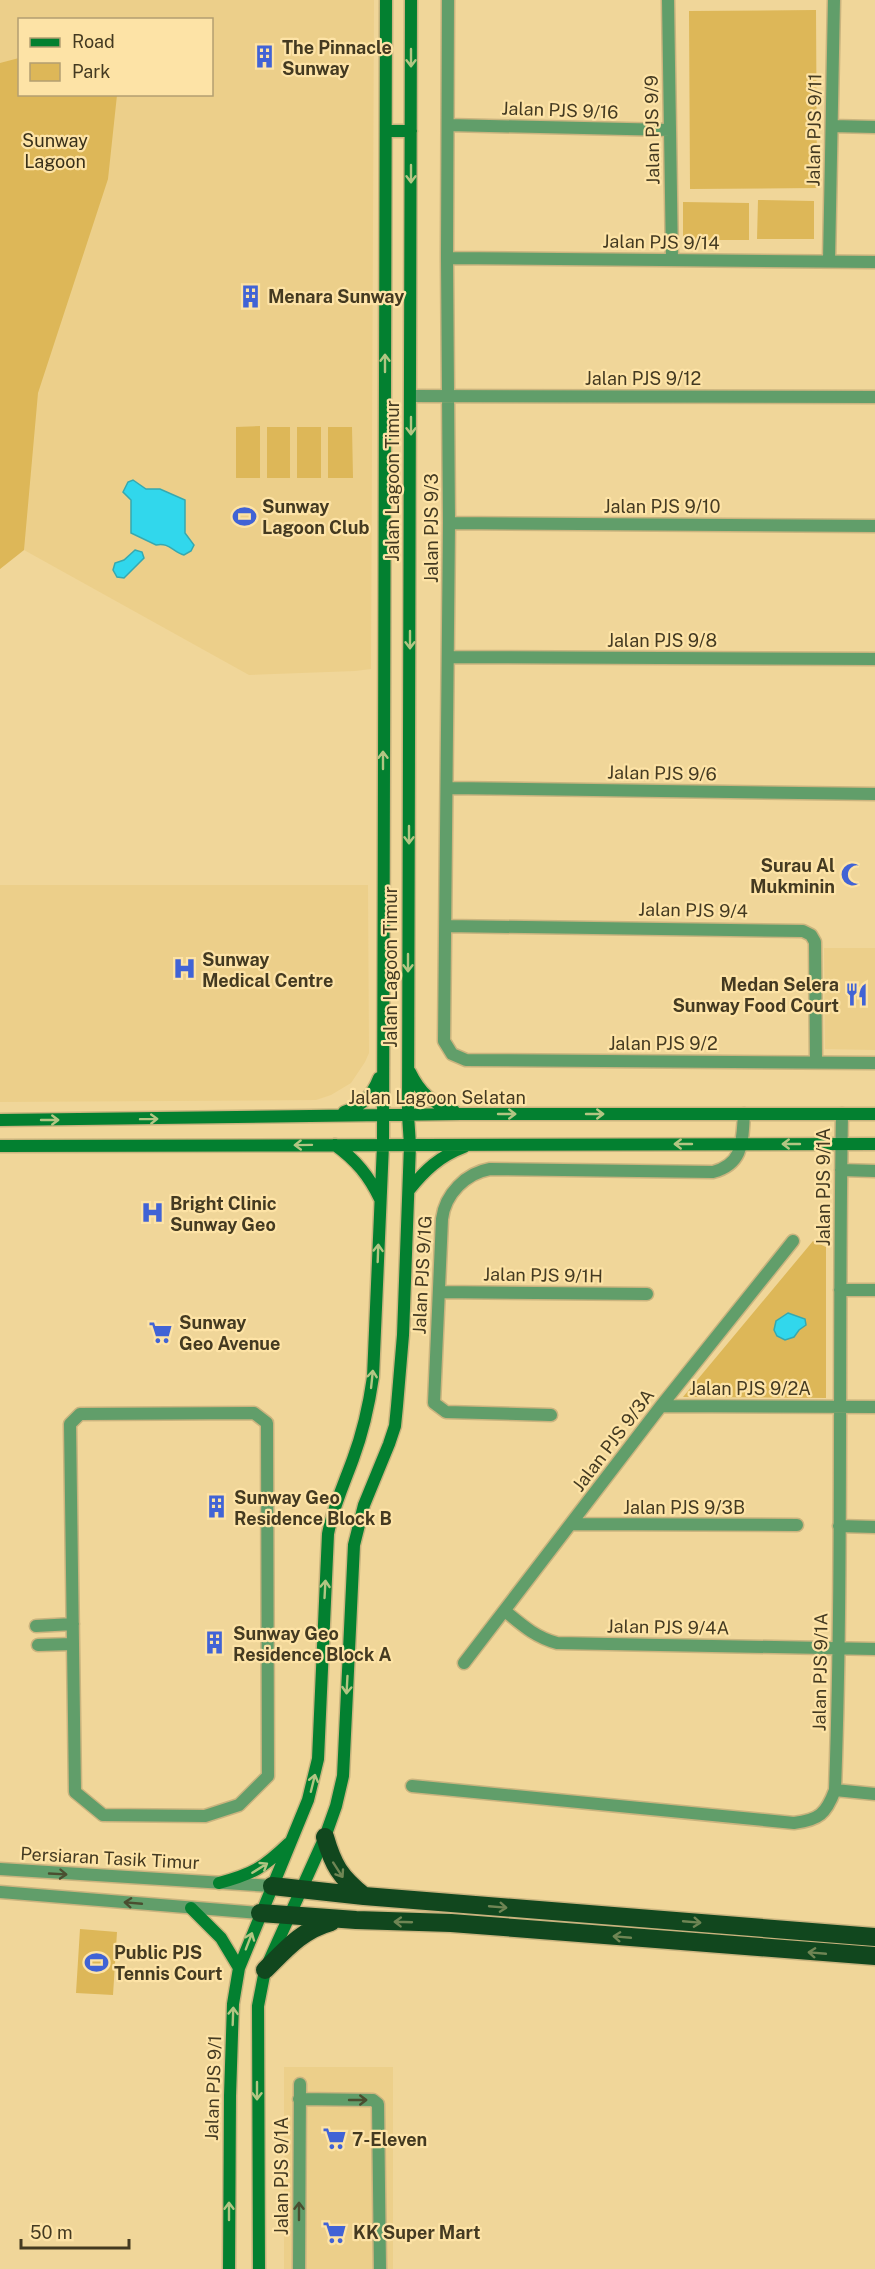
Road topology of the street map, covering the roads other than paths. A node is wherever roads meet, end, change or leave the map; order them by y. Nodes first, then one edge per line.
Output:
1 (387, 0) edge
2 (411, 0) edge
3 (448, 0) edge
4 (668, 0) edge
5 (834, 0) edge
6 (448, 124) junction
7 (832, 126) junction
8 (875, 127) edge
9 (670, 130) junction
10 (386, 131) junction
11 (411, 131) junction
12 (447, 258) junction
13 (672, 260) junction
14 (829, 261) junction
15 (875, 262) edge
16 (411, 396) junction
17 (447, 396) junction
18 (875, 397) edge
19 (449, 523) junction
20 (875, 526) edge
21 (448, 657) junction
22 (875, 658) edge
23 (447, 788) junction
24 (875, 794) edge
25 (446, 926) junction
26 (452, 1054) joint
27 (816, 1061) junction
28 (875, 1062) edge
29 (408, 1069) junction
30 (382, 1070) junction
31 (461, 1114) junction
32 (744, 1114) junction
33 (842, 1114) junction
34 (875, 1114) edge
35 (334, 1115) junction
36 (382, 1115) junction
37 (408, 1115) junction
38 (0, 1120) edge
39 (471, 1144) junction
40 (742, 1144) junction
41 (841, 1144) junction
42 (875, 1144) edge
43 (335, 1145) junction
44 (383, 1145) junction
45 (410, 1145) junction
46 (0, 1146) edge
47 (841, 1170) junction
48 (875, 1171) edge
49 (409, 1190) junction
50 (380, 1200) junction
51 (794, 1241) dead end
52 (840, 1290) junction
53 (875, 1290) edge
54 (439, 1292) junction
55 (647, 1294) dead end
56 (661, 1406) junction
57 (838, 1407) junction
58 (875, 1407) edge
59 (551, 1415) dead end
60 (571, 1524) junction
61 (797, 1525) dead end
62 (839, 1526) junction
63 (875, 1527) edge
64 (505, 1611) junction
65 (73, 1624) junction
66 (36, 1626) dead end
67 (73, 1644) junction
68 (38, 1645) dead end
69 (840, 1647) junction
70 (875, 1649) edge
71 (464, 1663) dead end
72 (412, 1786) dead end
73 (835, 1790) junction
74 (875, 1794) edge
75 (325, 1837) junction
76 (293, 1838) junction
77 (0, 1869) edge
78 (219, 1883) junction
79 (272, 1886) junction
80 (301, 1889) junction
81 (0, 1892) edge
82 (363, 1896) junction
83 (191, 1908) junction
84 (260, 1913) junction
85 (288, 1915) junction
86 (342, 1919) junction
87 (875, 1937) edge
88 (875, 1956) edge
89 (239, 1968) junction
90 (265, 1970) junction
91 (300, 2084) dead end
92 (299, 2099) junction
93 (229, 2269) edge
94 (259, 2269) edge
95 (299, 2269) edge
96 (380, 2269) edge

1 - 10 main road, Jalan Lagoon Timur
2 -> 11 main road, Jalan Lagoon Timur
3 - 6 street, Jalan PJS 9/3
4 - 9 street, Jalan PJS 9/9
5 - 7 street, Jalan PJS 9/11
6 - 9 street, Jalan PJS 9/16
6 - 12 street, Jalan PJS 9/3
7 - 8 street
7 - 14 street, Jalan PJS 9/11
9 - 13 street, Jalan PJS 9/9
10 - 11 main road
30 -> 10 main road, Jalan Lagoon Timur
11 -> 16 main road, Jalan Lagoon Timur
12 - 13 street, Jalan PJS 9/14
12 - 17 street, Jalan PJS 9/3
13 - 14 street, Jalan PJS 9/14
14 - 15 street, Jalan PJS 9/14
16 - 17 street, Jalan PJS 9/12
16 -> 29 main road, Jalan Lagoon Timur
17 - 18 street, Jalan PJS 9/12
17 - 19 street, Jalan PJS 9/3
19 - 20 street, Jalan PJS 9/10
19 - 21 street, Jalan PJS 9/3
21 - 22 street, Jalan PJS 9/8
21 - 23 street, Jalan PJS 9/3
23 - 24 street, Jalan PJS 9/6
23 - 25 street, Jalan PJS 9/3
25 - 26 street, Jalan PJS 9/3
25 - 27 street, Jalan PJS 9/4
26 - 27 street, Jalan PJS 9/2
27 - 28 street, Jalan PJS 9/2
29 - 31 main road
29 - 37 main road, Jalan Lagoon Timur
30 - 35 main road
30 - 36 main road, Jalan Lagoon Timur
31 -> 32 main road, Jalan Lagoon Selatan
31 - 37 main road, Jalan Lagoon Selatan
32 - 33 main road, Jalan Lagoon Selatan
32 - 40 street
33 - 34 main road, Jalan Lagoon Selatan
33 - 41 street, Jalan PJS 9/1A
35 - 36 main road, Jalan Lagoon Selatan
38 -> 35 main road, Jalan Lagoon Selatan
36 - 37 main road, Jalan Lagoon Selatan
36 - 44 main road, Jalan Lagoon Timur
37 - 45 main road, Jalan Lagoon Timur
40 -> 39 main road
39 - 45 main road
39 - 49 main road
41 -> 40 main road
40 - 54 street, Jalan PJS 9/1G
41 - 42 main road
41 - 47 street, Jalan PJS 9/1A
43 - 44 main road
43 -> 46 main road
43 - 50 main road
44 - 45 main road
44 - 50 main road, Jalan Lagoon Timur
45 - 49 main road, Jalan Lagoon Timur
47 - 48 street
47 - 52 street, Jalan PJS 9/1A
49 -> 75 main road, Jalan Lagoon Timur
76 -> 50 main road, Jalan Lagoon Timur
51 - 56 street, Jalan PJS 9/3A
52 - 53 street
52 - 57 street, Jalan PJS 9/1A
54 - 55 street, Jalan PJS 9/1H
54 - 59 street, Jalan PJS 9/1G
56 - 57 street, Jalan PJS 9/2A
56 - 60 street, Jalan PJS 9/3A
57 - 58 street, Jalan PJS 9/2A
57 - 62 street, Jalan PJS 9/1A
60 - 61 street, Jalan PJS 9/3B
60 - 64 street, Jalan PJS 9/3A
62 - 63 street
62 - 69 street, Jalan PJS 9/1A
64 - 69 street, Jalan PJS 9/4A
64 - 71 street, Jalan PJS 9/3A
65 - 66 street
65 - 67 street
65 - 67 street
67 - 68 street
69 - 70 street, Jalan PJS 9/4A
69 - 73 street, Jalan PJS 9/1A
72 - 73 street, Jalan PJS 9/1A
73 - 74 street
75 - 80 main road, Jalan Lagoon Timur
75 -> 82 highway
78 -> 76 main road
76 - 79 main road, Jalan Lagoon Timur
77 -> 78 street, Persiaran Tasik Timur
78 - 79 street, Persiaran Tasik Timur
79 - 80 highway
79 - 84 main road, Jalan Lagoon Timur
80 - 82 highway
80 - 85 main road, Jalan Lagoon Timur
83 -> 81 street
82 -> 87 highway
83 - 84 street
83 - 89 main road
84 - 85 highway
89 -> 84 main road, Jalan PJS 9/1
85 - 86 highway
85 - 90 main road
88 -> 86 highway
86 - 90 highway
93 -> 89 main road, Jalan PJS 9/1
90 -> 94 main road
91 - 92 street, Jalan PJS 9/1A
95 -> 92 street, Jalan PJS 9/1A
92 -> 96 street

